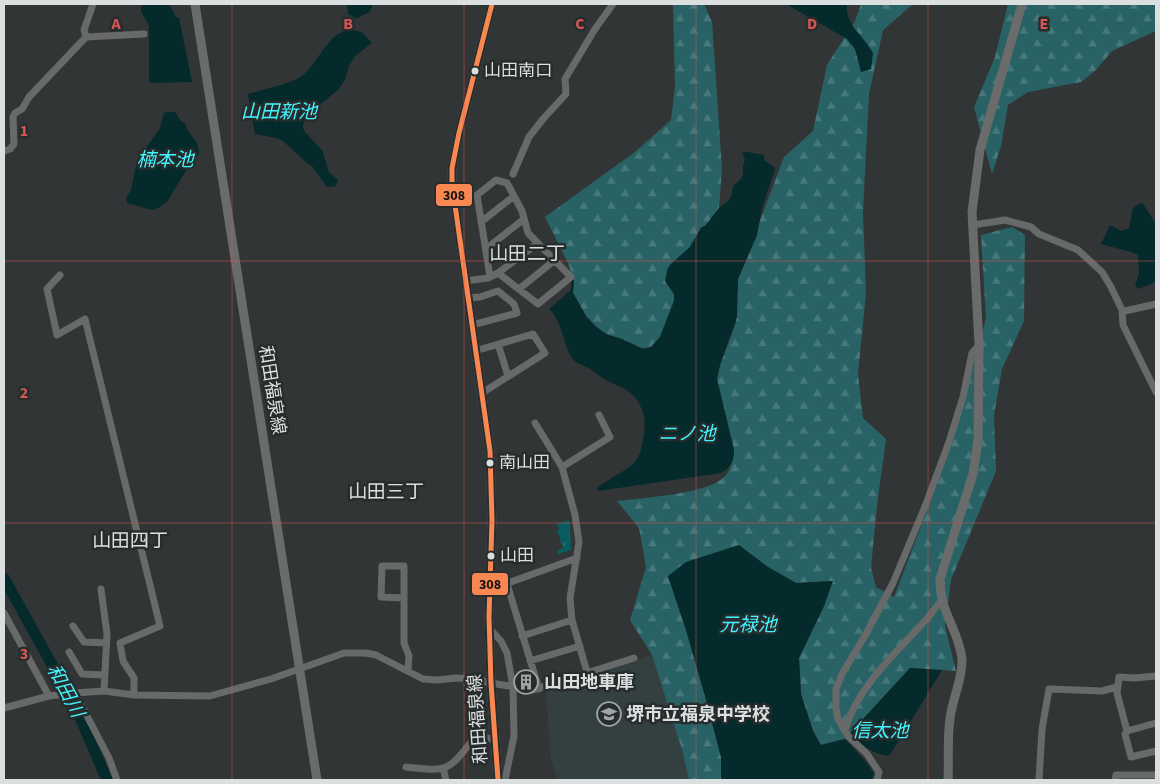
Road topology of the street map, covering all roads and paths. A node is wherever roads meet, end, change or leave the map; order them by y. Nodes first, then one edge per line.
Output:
1 (93, 4) edge
2 (195, 4) edge
3 (492, 4) edge
4 (612, 4) edge
5 (1022, 4) edge
6 (144, 34) dead end
7 (86, 37) junction
8 (4, 151) edge
9 (513, 174) dead end
10 (514, 196) junction
11 (524, 219) junction
12 (481, 222) junction
13 (972, 225) junction
14 (538, 242) junction
15 (486, 249) junction
16 (555, 260) junction
17 (498, 273) junction
18 (60, 274) dead end
19 (490, 277) junction
20 (466, 282) junction
21 (519, 289) junction
22 (468, 298) junction
23 (1156, 304) edge
24 (1122, 310) junction
25 (472, 325) junction
26 (498, 344) junction
27 (979, 345) junction
28 (476, 351) junction
29 (508, 376) junction
30 (1156, 392) edge
31 (482, 393) junction
32 (599, 415) dead end
33 (535, 422) dead end
34 (562, 467) junction
35 (577, 558) junction
36 (506, 584) junction
37 (101, 589) dead end
38 (489, 590) junction
39 (404, 598) junction
40 (942, 600) junction
41 (4, 612) edge
42 (572, 620) junction
43 (73, 626) dead end
44 (489, 628) junction
45 (522, 636) junction
46 (106, 643) junction
47 (580, 646) junction
48 (69, 652) dead end
49 (634, 658) dead end
50 (530, 661) junction
51 (300, 668) junction
52 (408, 670) junction
53 (587, 672) junction
54 (104, 675) junction
55 (1156, 676) edge
56 (491, 683) junction
57 (513, 687) junction
58 (1117, 687) junction
59 (539, 689) junction
60 (104, 691) junction
61 (73, 693) junction
62 (134, 695) junction
63 (49, 696) junction
64 (4, 708) edge
65 (1156, 723) edge
66 (845, 730) junction
67 (1127, 731) junction
68 (495, 739) junction
69 (1156, 751) edge
70 (406, 767) dead end
71 (443, 768) junction
72 (1156, 776) edge
73 (117, 780) edge
74 (317, 780) edge
75 (446, 780) edge
76 (498, 780) edge
77 (505, 780) edge
78 (876, 780) edge
79 (948, 780) edge
80 (1039, 780) edge
81 (1115, 780) edge

1 - 7 street
2 - 51 main road, 和田福泉線
3 - 20 main road, 和田福泉線
4 - 9 street
5 - 13 main road
6 - 7 street
7 - 8 street
10 - 11 street
10 - 12 street
10 - 12 street
11 - 14 street
11 - 15 street
12 - 15 street
13 - 24 street
13 - 27 main road
14 - 16 street
14 - 17 street
15 - 19 street
16 - 21 street
16 - 21 street
17 - 19 street
17 - 21 street
18 - 62 street
19 - 20 street
20 - 22 main road, 和田福泉線
22 - 25 main road, 和田福泉線
22 - 25 street
23 - 24 street
24 - 30 street
25 - 28 main road, 和田福泉線
26 - 28 street
26 - 29 street
26 - 29 street
27 - 40 main road
27 - 66 street
28 - 31 main road, 和田福泉線
29 - 31 street
31 - 38 main road, 和田福泉線
32 - 34 street
33 - 34 street
34 - 35 street
35 - 36 street
35 - 42 street
36 - 38 street
36 - 45 street
37 - 46 street
38 - 44 main road, 和田福泉線
39 - 39 street
39 - 52 street
40 - 66 street
40 - 79 main road
41 - 63 street
42 - 45 street
42 - 47 street
43 - 46 street
44 - 56 main road, 和田福泉線
44 - 57 street
45 - 50 street
46 - 54 street
47 - 50 street
47 - 53 street
48 - 54 street
49 - 53 street
50 - 59 street
51 - 52 street
51 - 62 street
51 - 74 main road, 和田福泉線
52 - 56 street
53 - 59 street
54 - 60 street
55 - 58 street
56 - 57 street
56 - 68 main road, 和田福泉線
57 - 59 street
57 - 77 street
58 - 67 street
58 - 80 street
60 - 61 street
60 - 62 street
61 - 63 street
61 - 73 street
63 - 64 street
65 - 67 street
66 - 78 street
67 - 69 street
68 - 71 street
68 - 76 main road, 和田福泉線
70 - 71 street
71 - 75 street
72 - 81 street

